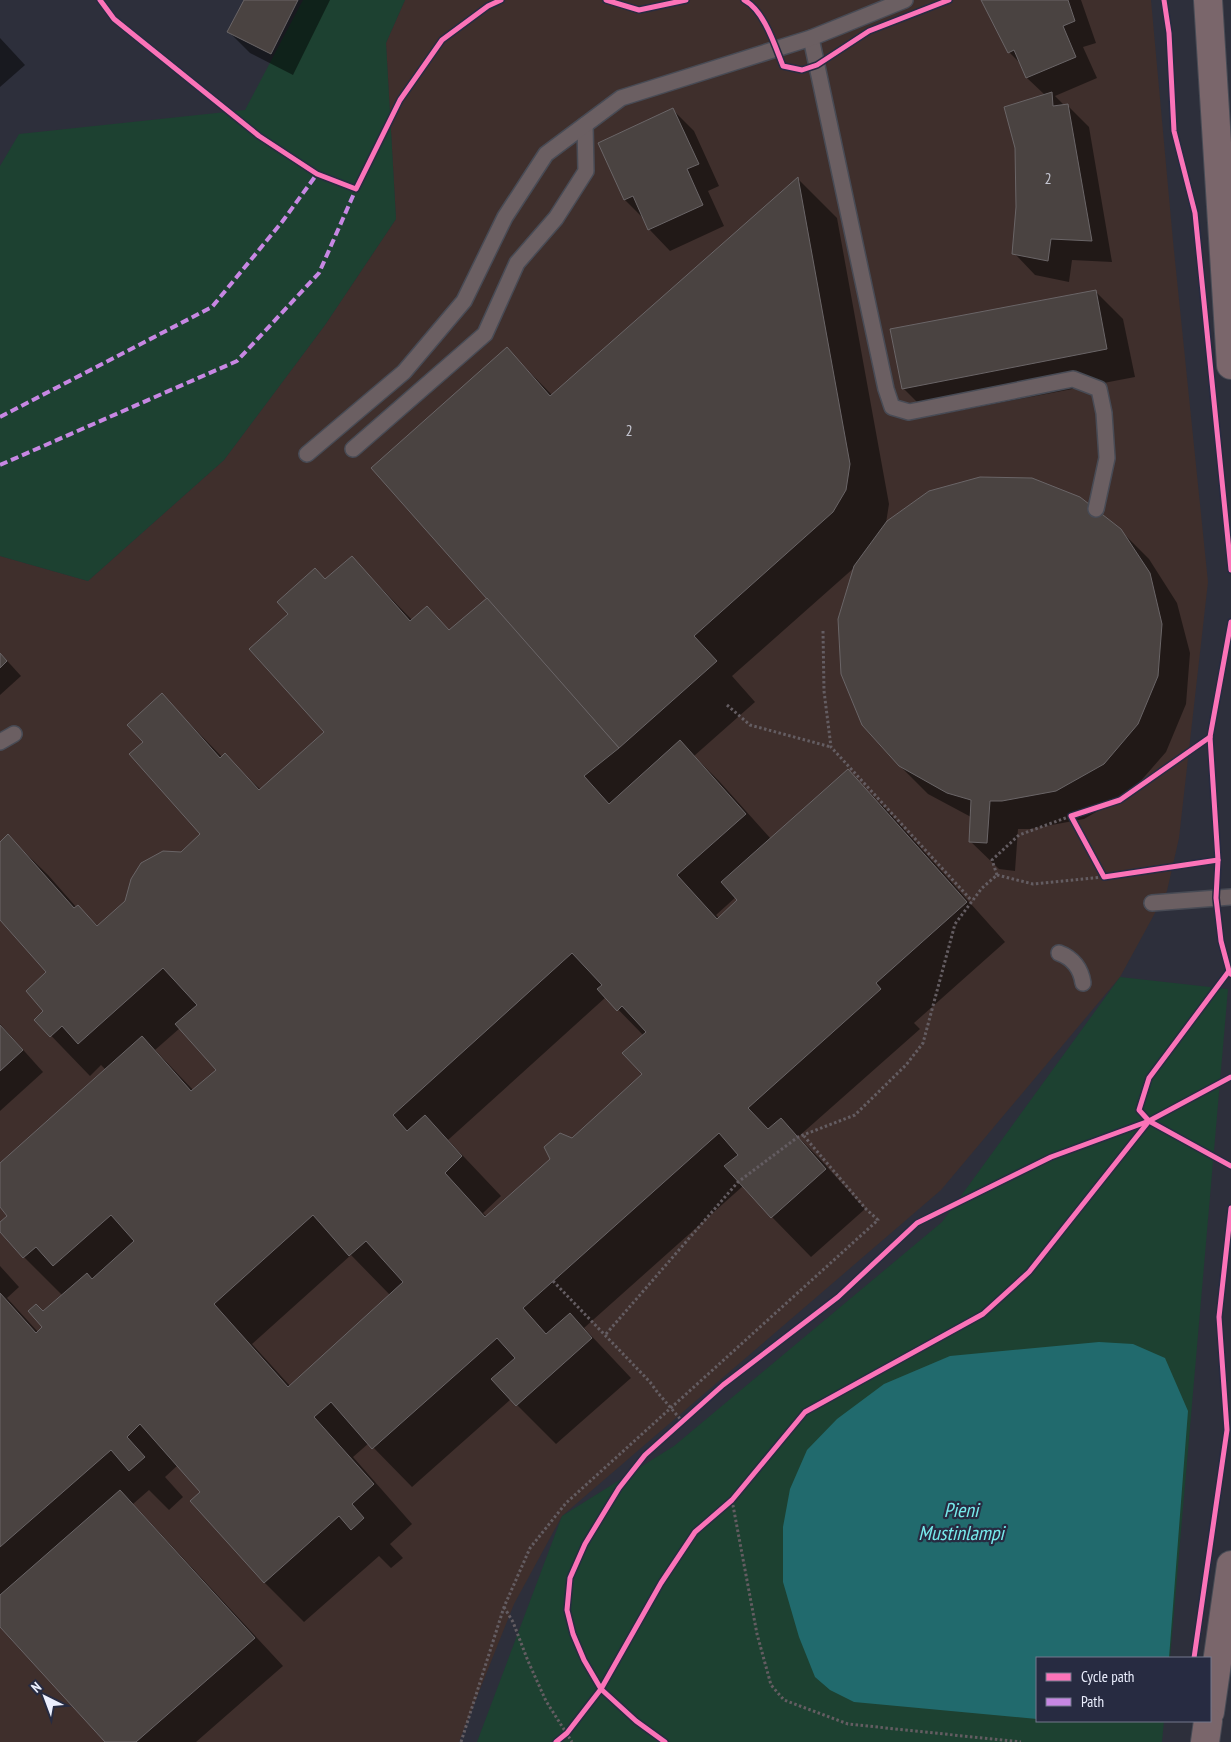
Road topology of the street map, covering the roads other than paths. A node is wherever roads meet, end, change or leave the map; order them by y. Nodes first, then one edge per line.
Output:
1 (905, 0) edge
2 (1208, 0) edge
3 (811, 38) junction
4 (585, 125) junction
5 (1231, 365) edge
6 (353, 449) dead end
7 (307, 454) dead end
8 (1096, 509) dead end
9 (14, 734) dead end
10 (0, 742) edge
11 (1231, 897) edge
12 (1152, 903) dead end
13 (1059, 953) dead end
14 (1083, 983) dead end
15 (1231, 1565) edge
16 (1211, 1705) edge
17 (1208, 1722) edge
18 (1205, 1742) edge

1 - 3 lane
2 - 5 main road
3 - 4 lane
3 - 8 lane
4 - 6 lane
4 - 7 lane
9 - 10 lane
11 - 12 lane
13 - 14 lane
15 - 16 main road
17 - 18 main road

